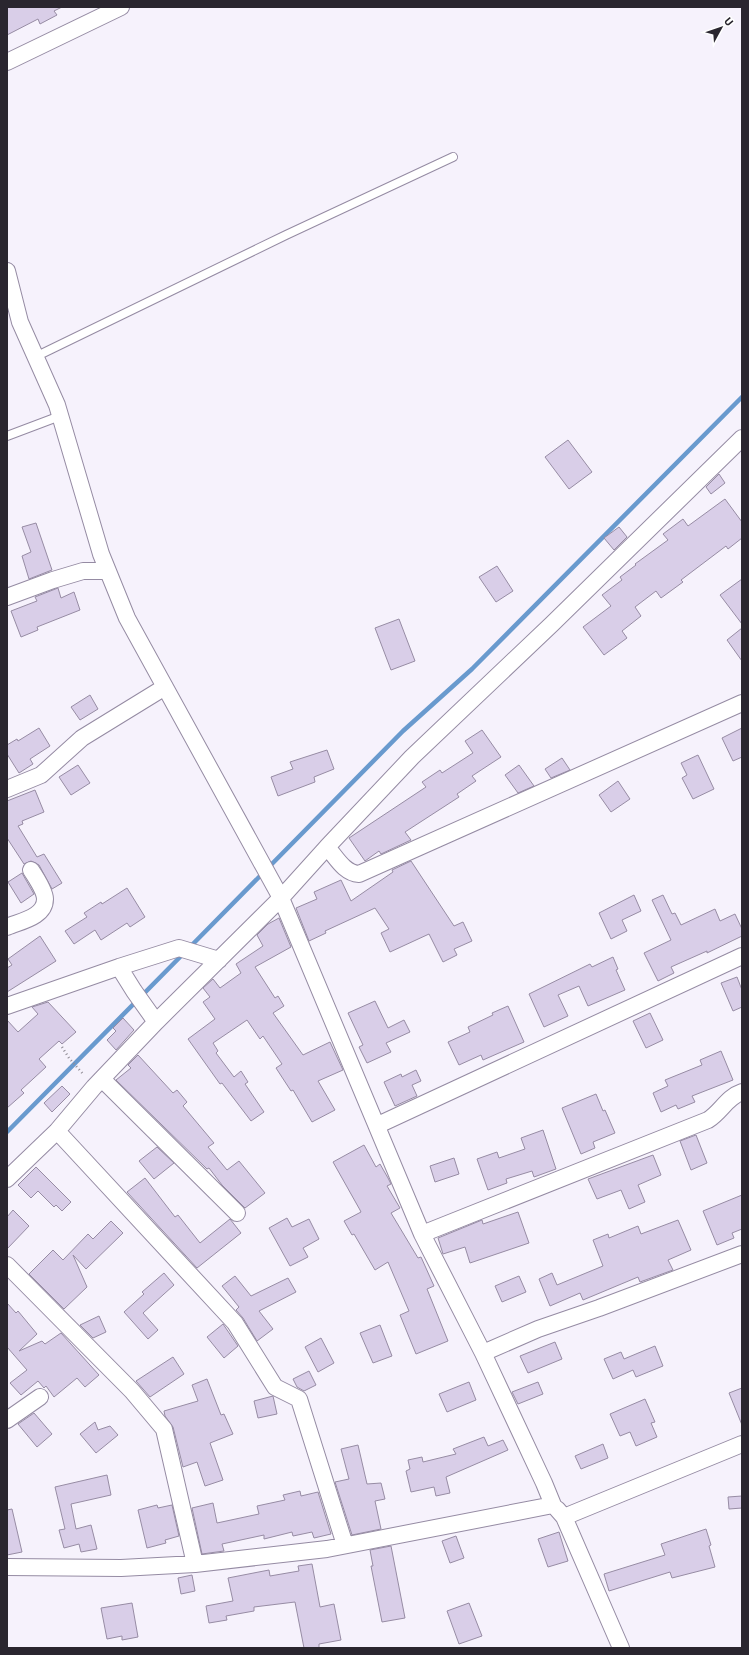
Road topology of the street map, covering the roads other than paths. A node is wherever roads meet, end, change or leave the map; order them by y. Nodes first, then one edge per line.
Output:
1 (121, 7) edge
2 (7, 62) edge
3 (453, 156) dead end
4 (7, 271) edge
5 (35, 357) junction
6 (60, 416) junction
7 (7, 436) edge
8 (742, 438) edge
9 (107, 572) junction
10 (7, 597) edge
11 (165, 687) junction
12 (742, 703) edge
13 (7, 789) edge
14 (327, 847) junction
15 (31, 870) dead end
16 (281, 898) junction
17 (7, 927) edge
18 (742, 956) edge
19 (219, 960) junction
20 (119, 967) junction
21 (7, 1006) edge
22 (156, 1022) junction
23 (102, 1079) junction
24 (742, 1092) edge
25 (378, 1125) junction
26 (57, 1131) junction
27 (7, 1179) edge
28 (237, 1213) dead end
29 (422, 1234) junction
30 (742, 1254) edge
31 (7, 1265) edge
32 (483, 1353) junction
33 (40, 1397) dead end
34 (7, 1420) edge
35 (742, 1444) edge
36 (553, 1505) junction
37 (564, 1517) junction
38 (345, 1545) junction
39 (195, 1564) junction
40 (7, 1567) edge
41 (621, 1648) edge

1 - 2 street
3 - 5 lane
4 - 5 street
5 - 6 street
6 - 7 lane
6 - 9 street
8 - 14 street
9 - 10 street
9 - 11 street
11 - 13 street
11 - 16 street
12 - 14 street
14 - 16 street
15 - 17 street
16 - 19 street
16 - 25 street
18 - 25 street
19 - 20 street
19 - 22 street
20 - 21 street
20 - 22 street
22 - 23 street
23 - 26 street
23 - 28 street
24 - 29 street
25 - 29 street
26 - 27 street
26 - 38 street
29 - 32 street
30 - 32 street
31 - 39 street
32 - 36 street
33 - 34 street
35 - 37 street
36 - 37 street
36 - 38 street
37 - 41 street
38 - 39 street
39 - 40 street

